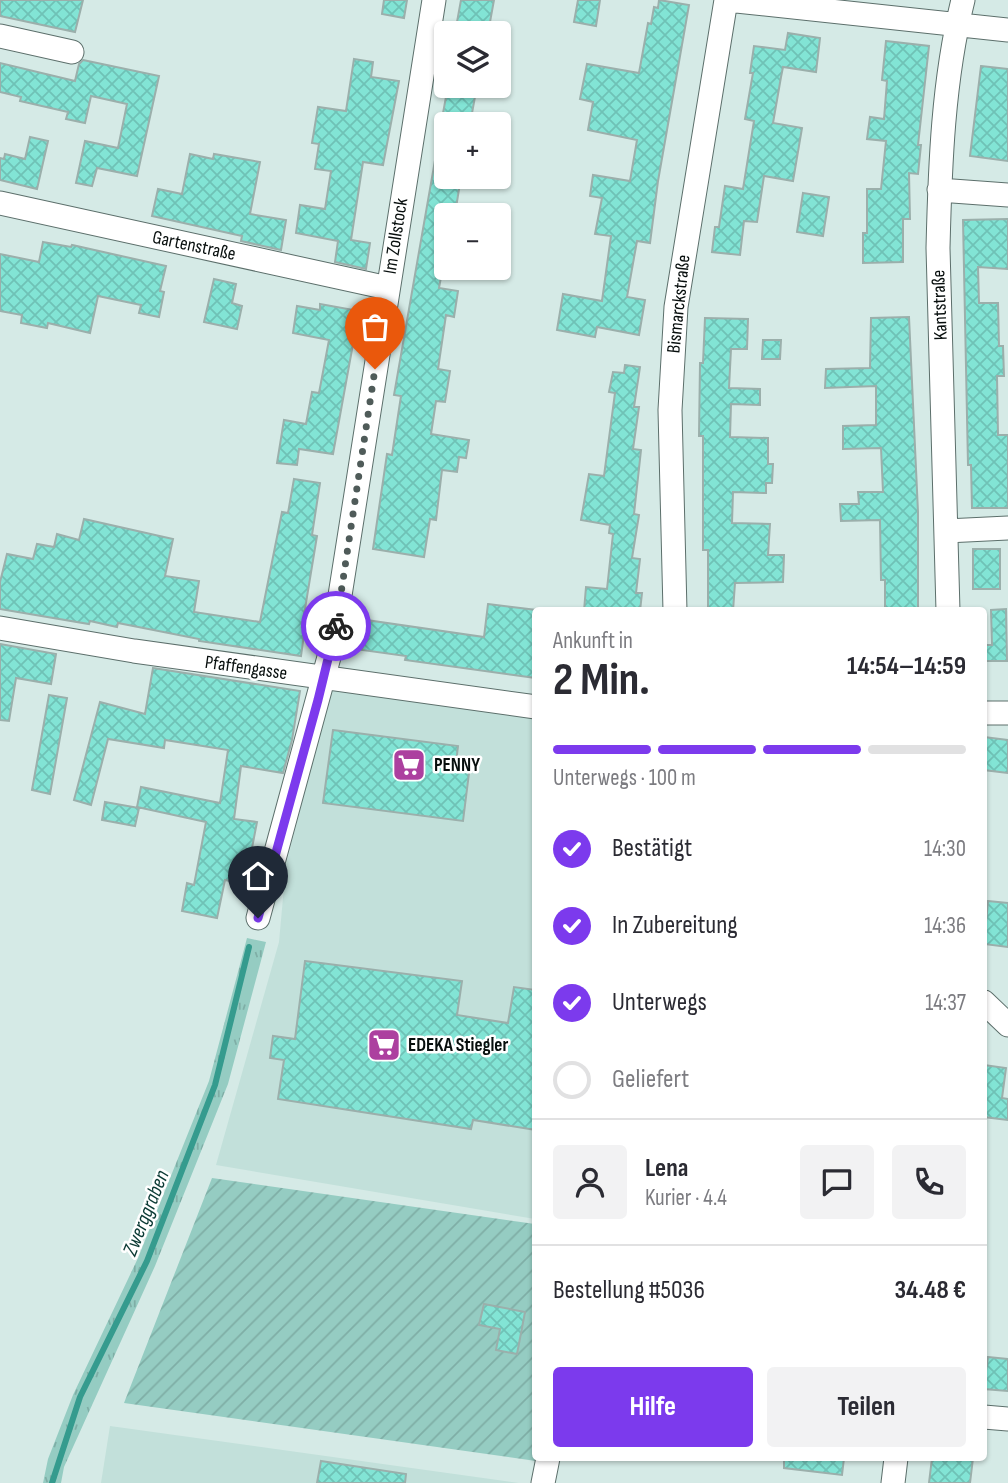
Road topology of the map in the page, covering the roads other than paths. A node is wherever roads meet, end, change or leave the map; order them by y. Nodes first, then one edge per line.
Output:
1 (434, 0) edge
2 (727, 0) edge
3 (963, 0) edge
4 (957, 25) junction
5 (1008, 30) edge
6 (0, 36) edge
7 (72, 52) dead end
8 (939, 190) junction
9 (1008, 195) edge
10 (0, 203) edge
11 (388, 288) junction
12 (1008, 528) edge
13 (946, 531) junction
14 (675, 607) edge
15 (948, 607) edge
16 (0, 628) edge
17 (324, 679) junction
18 (532, 706) edge
19 (987, 713) edge
20 (1008, 713) edge
21 (258, 918) dead end
22 (987, 1005) edge
23 (1008, 1025) edge
24 (987, 1416) edge
25 (1008, 1419) edge
26 (547, 1461) edge
27 (896, 1461) edge
28 (542, 1483) edge
29 (893, 1483) edge

1 - 11 street, Im Zollstock
2 - 4 street
2 - 14 street, Bismarckstraße
3 - 4 street, Kantstraße
4 - 5 street
4 - 8 street, Kantstraße
6 - 7 street
8 - 9 street
8 - 13 street, Kantstraße
10 - 11 street, Gartenstraße
11 - 17 street, Im Zollstock
12 - 13 street
13 - 15 street, Kantstraße
16 - 17 street, Pfaffengasse
17 - 18 street, Pfaffengasse
17 - 21 street, Im Zollstock
19 - 20 street
22 - 23 street
24 - 25 street
26 - 28 street
27 - 29 street

